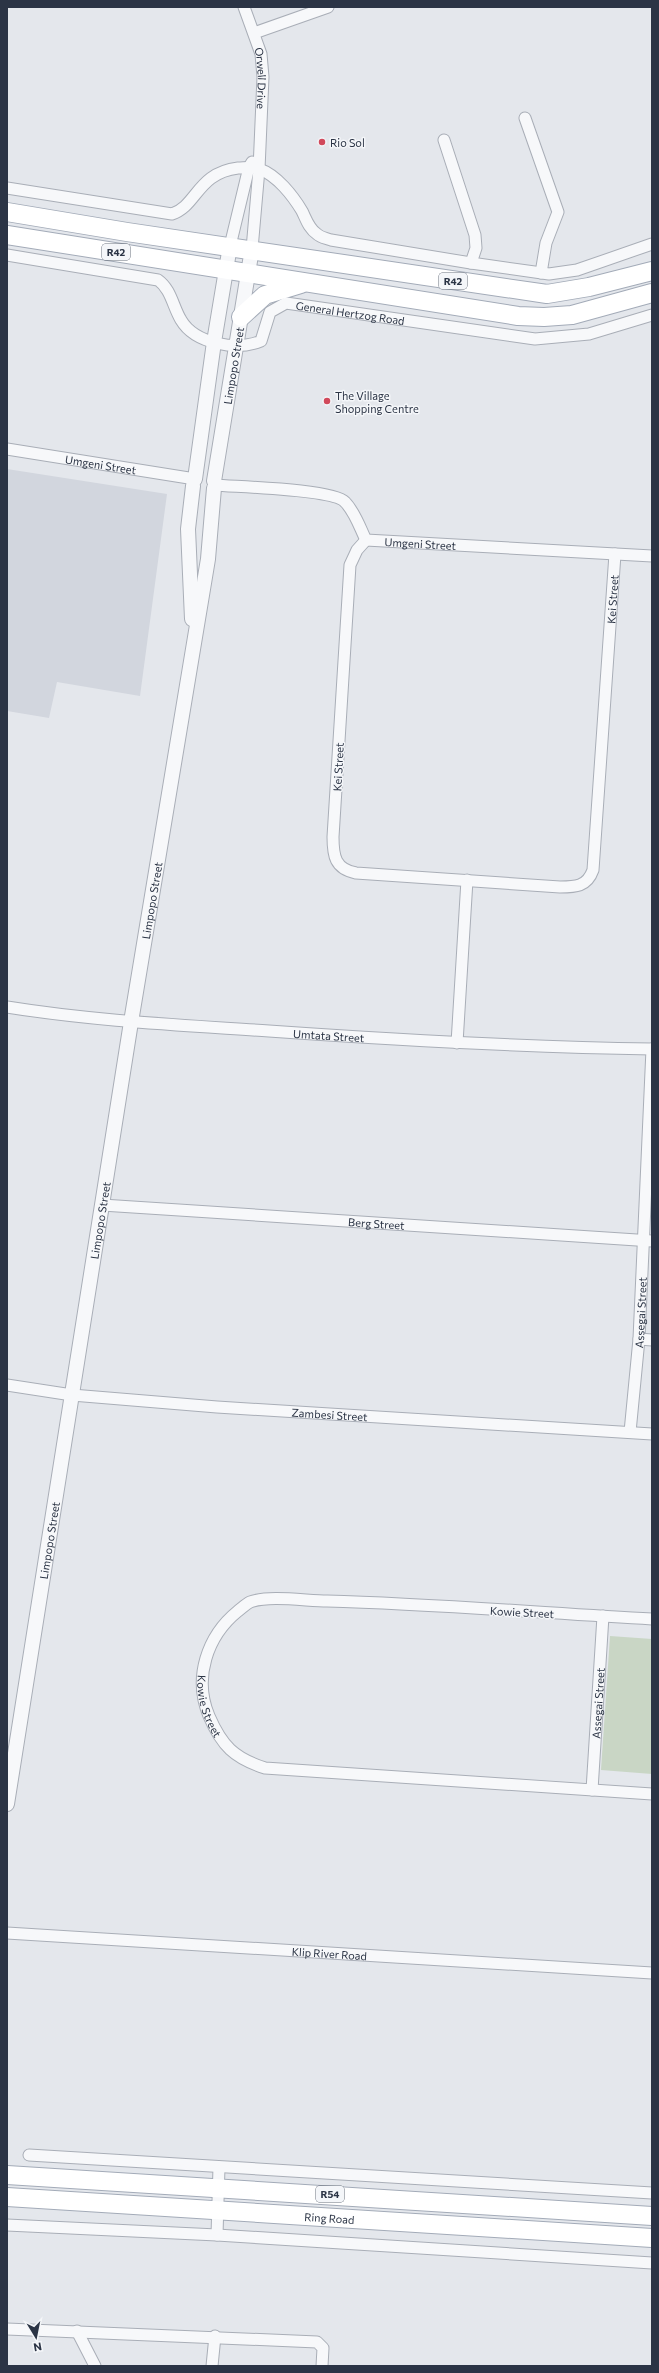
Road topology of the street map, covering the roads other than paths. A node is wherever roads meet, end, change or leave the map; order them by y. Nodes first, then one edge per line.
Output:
1 (244, 7) edge
2 (328, 7) edge
3 (254, 33) junction
4 (525, 118) dead end
5 (444, 140) dead end
6 (254, 168) junction
7 (7, 188) edge
8 (7, 212) edge
9 (7, 235) edge
10 (652, 244) edge
11 (230, 246) junction
12 (252, 249) junction
13 (7, 255) edge
14 (471, 263) junction
15 (225, 269) junction
16 (652, 271) edge
17 (248, 272) junction
18 (541, 273) junction
19 (308, 282) junction
20 (652, 293) edge
21 (652, 315) edge
22 (241, 317) junction
23 (214, 342) junction
24 (237, 345) junction
25 (7, 450) edge
26 (194, 482) junction
27 (214, 485) junction
28 (366, 540) junction
29 (614, 554) junction
30 (652, 556) edge
31 (194, 638) junction
32 (467, 880) junction
33 (7, 1007) edge
34 (131, 1022) junction
35 (457, 1043) junction
36 (652, 1049) edge
37 (650, 1138) edge
38 (102, 1204) junction
39 (648, 1241) edge
40 (639, 1339) junction
41 (652, 1340) edge
42 (7, 1386) edge
43 (72, 1395) junction
44 (630, 1432) junction
45 (652, 1434) edge
46 (603, 1616) junction
47 (652, 1619) edge
48 (592, 1790) junction
49 (652, 1794) edge
50 (7, 1804) edge
51 (7, 1933) edge
52 (652, 1973) edge
53 (29, 2155) dead end
54 (219, 2167) junction
55 (7, 2175) edge
56 (219, 2188) junction
57 (652, 2193) edge
58 (7, 2197) edge
59 (218, 2210) junction
60 (652, 2216) edge
61 (7, 2225) edge
62 (217, 2235) junction
63 (652, 2238) edge
64 (652, 2263) edge
65 (7, 2329) edge
66 (77, 2331) junction
67 (215, 2336) junction
68 (96, 2366) edge
69 (212, 2366) edge
70 (322, 2366) edge

1 - 3 street, Orwell Drive
2 - 3 street
3 - 6 street, Orwell Drive
4 - 18 street
5 - 14 street
6 - 7 street
6 - 11 street, Orwell Drive
6 - 12 street, Orwell Drive
6 - 14 street
8 - 11 main road, R42
9 - 15 main road, General Hertzog Road / R42
10 - 18 street
11 - 12 main road, R42
11 - 15 street, Limpopo Street
12 - 16 main road, R42
12 - 17 street, Limpopo Street
13 - 23 street, General Hertzog Road
14 - 18 street
15 - 17 main road, General Hertzog Road / R42
15 - 23 street, Limpopo Street
17 - 19 main road, General Hertzog Road / R42
17 - 22 street, Limpopo Street
19 - 20 main road, General Hertzog Road / R42
19 - 22 main road
21 - 24 street, General Hertzog Road
22 - 24 street, Limpopo Street
23 - 24 street, General Hertzog Road
23 - 26 street, Limpopo Street
24 - 27 street, Limpopo Street
25 - 26 street, Umgeni Street
26 - 27 street
26 - 31 street, Limpopo Street
27 - 28 street
27 - 31 street, Limpopo Street
28 - 29 street, Umgeni Street
28 - 32 street, Kei Street
29 - 30 street, Umgeni Street
29 - 32 street, Kei Street
31 - 34 street, Limpopo Street
32 - 35 street
33 - 34 street, Umtata Street
34 - 35 street, Umtata Street
34 - 38 street, Limpopo Street
35 - 36 street, Umtata Street
36 - 37 street, Assegai Street
37 - 39 street, Assegai Street
38 - 39 street, Berg Street
38 - 43 street, Limpopo Street
39 - 40 street, Assegai Street
40 - 41 street
40 - 44 street, Assegai Street
42 - 43 street, Zambesi Street
43 - 44 street, Zambesi Street
43 - 50 street, Limpopo Street
44 - 45 street, Zambesi Street
46 - 47 street, Kowie Street
46 - 48 street, Assegai Street
46 - 48 street, Kowie Street
48 - 49 street, Kowie Street
51 - 52 street, Klip River Road
53 - 54 street
54 - 56 street
54 - 57 street
55 - 56 main road, Ring Road / R54
56 - 59 street
56 - 60 main road, Ring Road / R54
58 - 59 main road, Ring Road / R54
59 - 62 street
59 - 63 main road, Ring Road / R54
61 - 62 street
62 - 64 street
65 - 66 street
66 - 67 street
66 - 68 street
67 - 69 street
67 - 70 street

